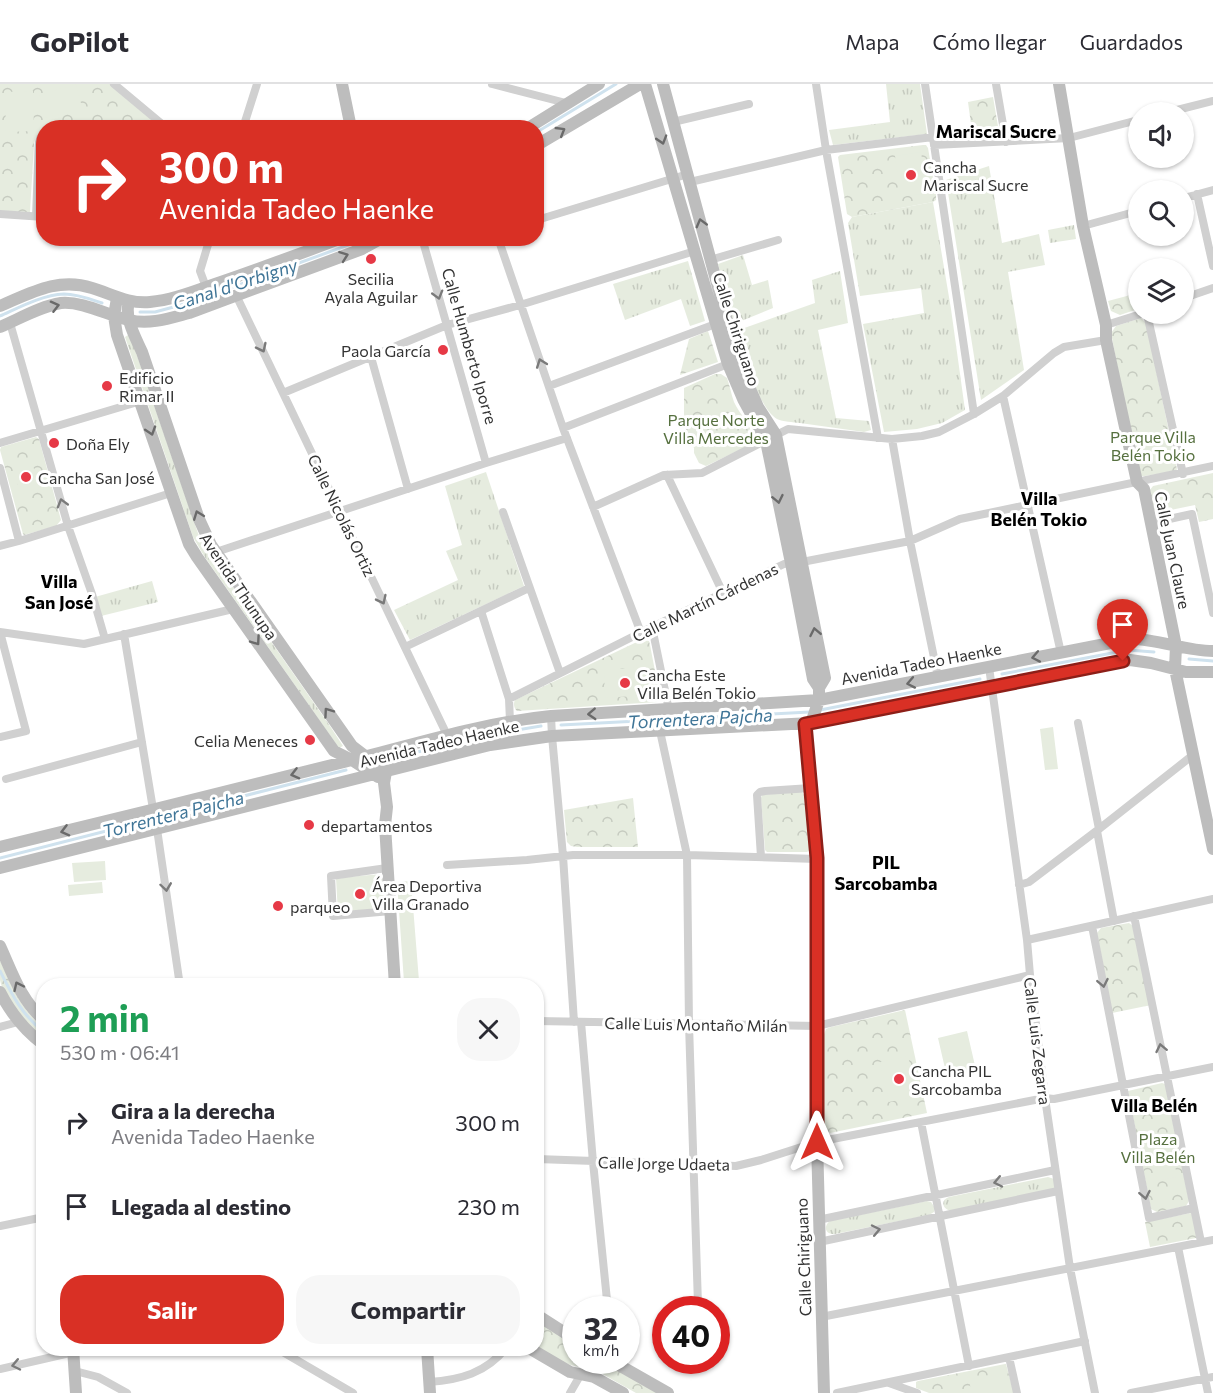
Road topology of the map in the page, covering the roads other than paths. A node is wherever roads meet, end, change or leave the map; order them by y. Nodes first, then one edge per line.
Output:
1 (114, 84) edge
2 (257, 84) edge
3 (342, 84) edge
4 (492, 84) edge
5 (599, 84) edge
6 (640, 84) edge
7 (645, 84) edge
8 (663, 84) edge
9 (816, 84) edge
10 (925, 84) edge
11 (996, 84) edge
12 (1059, 84) edge
13 (1213, 101) edge
14 (566, 103) junction
15 (749, 104) dead end
16 (1194, 106) edge
17 (157, 120) edge
18 (246, 120) edge
19 (349, 120) edge
20 (540, 120) edge
21 (673, 122) junction
22 (1128, 123) edge
23 (1069, 138) junction
24 (544, 141) edge
25 (934, 141) junction
26 (1006, 142) junction
27 (826, 150) junction
28 (689, 178) junction
29 (673, 179) junction
30 (1213, 190) edge
31 (1197, 194) junction
32 (1194, 195) edge
33 (0, 214) edge
34 (1128, 214) edge
35 (36, 216) edge
36 (544, 218) edge
37 (1083, 226) junction
38 (778, 240) dead end
39 (208, 246) edge
40 (320, 246) edge
41 (367, 246) edge
42 (424, 246) edge
43 (501, 246) edge
44 (694, 251) junction
45 (710, 260) junction
46 (1213, 266) edge
47 (206, 287) junction
48 (1213, 288) edge
49 (1194, 295) edge
50 (236, 296) junction
51 (123, 299) junction
52 (520, 305) junction
53 (0, 306) edge
54 (114, 316) junction
55 (1128, 318) edge
56 (129, 320) junction
57 (721, 322) junction
58 (1149, 324) edge
59 (5, 325) edge
60 (447, 325) junction
61 (1106, 325) junction
62 (1106, 339) junction
63 (371, 357) junction
64 (728, 364) junction
65 (549, 386) junction
66 (283, 393) junction
67 (1003, 396) junction
68 (141, 401) junction
69 (974, 414) junction
70 (563, 428) junction
71 (41, 431) junction
72 (567, 438) junction
73 (771, 438) junction
74 (878, 438) junction
75 (892, 439) junction
76 (0, 443) edge
77 (486, 463) junction
78 (1213, 466) edge
79 (0, 468) edge
80 (1183, 474) junction
81 (667, 475) junction
82 (1137, 482) junction
83 (408, 489) junction
84 (171, 493) junction
85 (1028, 505) junction
86 (593, 507) junction
87 (340, 511) junction
88 (503, 512) dead end
89 (1151, 523) junction
90 (68, 526) junction
91 (19, 541) junction
92 (910, 541) junction
93 (0, 546) edge
94 (216, 552) junction
95 (797, 562) junction
96 (529, 588) junction
97 (723, 593) junction
98 (233, 609) junction
99 (481, 611) junction
100 (1213, 613) edge
101 (652, 627) junction
102 (0, 632) edge
103 (641, 633) junction
104 (124, 634) junction
105 (105, 639) junction
106 (1176, 646) junction
107 (405, 647) junction
108 (1213, 651) edge
109 (1061, 652) junction
110 (989, 667) junction
111 (1175, 669) junction
112 (561, 672) junction
113 (1213, 672) edge
114 (938, 677) junction
115 (992, 687) junction
116 (509, 699) junction
117 (669, 710) junction
118 (814, 710) junction
119 (551, 718) junction
120 (510, 721) junction
121 (1078, 723) dead end
122 (660, 731) junction
123 (552, 734) junction
124 (447, 735) junction
125 (0, 737) edge
126 (142, 741) junction
127 (1193, 755) junction
128 (365, 756) junction
129 (352, 760) junction
130 (381, 776) junction
131 (6, 779) dead end
132 (811, 788) junction
133 (153, 809) junction
134 (1209, 810) edge
135 (157, 829) junction
136 (1098, 830) junction
137 (0, 847) edge
138 (1213, 849) edge
139 (687, 855) junction
140 (563, 856) junction
141 (761, 857) junction
142 (817, 858) junction
143 (447, 865) dead end
144 (0, 868) edge
145 (387, 868) junction
146 (1019, 885) junction
147 (1213, 899) edge
148 (391, 911) junction
149 (1134, 916) junction
150 (1114, 921) junction
151 (1092, 926) junction
152 (1027, 940) junction
153 (0, 946) edge
154 (1030, 975) junction
155 (179, 978) edge
156 (395, 978) edge
157 (0, 992) edge
158 (36, 1013) edge
159 (544, 1021) edge
160 (18, 1022) junction
161 (577, 1022) junction
162 (689, 1024) junction
163 (817, 1026) junction
164 (0, 1027) edge
165 (36, 1038) edge
166 (1213, 1067) edge
167 (1167, 1077) junction
168 (1123, 1085) junction
169 (1045, 1098) junction
170 (921, 1122) junction
171 (817, 1142) junction
172 (544, 1159) edge
173 (593, 1162) junction
174 (693, 1165) junction
175 (1055, 1170) junction
176 (1058, 1191) junction
177 (936, 1195) junction
178 (1194, 1208) junction
179 (940, 1216) junction
180 (36, 1218) edge
181 (818, 1220) junction
182 (0, 1226) edge
183 (1213, 1240) edge
184 (819, 1242) junction
185 (1202, 1242) junction
186 (1178, 1247) junction
187 (1070, 1268) junction
188 (955, 1292) junction
189 (607, 1296) edge
190 (698, 1296) edge
191 (821, 1317) junction
192 (544, 1320) edge
193 (562, 1331) edge
194 (1085, 1341) junction
195 (51, 1356) edge
196 (74, 1356) edge
197 (290, 1356) edge
198 (427, 1356) edge
199 (499, 1356) edge
200 (543, 1356) edge
201 (1009, 1357) junction
202 (969, 1366) junction
203 (562, 1367) edge
204 (0, 1369) edge
205 (75, 1371) junction
206 (581, 1374) joint
207 (635, 1374) edge
208 (1209, 1378) edge
209 (889, 1383) junction
210 (429, 1388) edge
211 (76, 1393) edge
212 (127, 1393) edge
213 (353, 1393) edge
214 (570, 1393) edge
215 (623, 1393) edge
216 (668, 1393) edge
217 (824, 1393) edge
218 (837, 1393) edge
219 (917, 1393) edge
220 (1017, 1393) edge
221 (1095, 1393) edge
222 (1131, 1393) edge
223 (1208, 1393) edge

1 - 17 street
2 - 18 street
3 - 19 street
4 - 14 street
5 - 14 street
24 -> 6 street
7 -> 29 street, Calle Chiriguano
8 - 21 street, Calle Chiriguano
9 - 27 street
10 - 25 street
11 - 26 street
12 - 23 street, Calle Juan Claure
13 - 16 street
14 - 20 street
15 - 21 street
21 - 28 street, Calle Chiriguano
22 - 23 street
23 - 26 street
23 - 37 street, Calle Juan Claure
25 - 26 street
25 - 27 street
25 - 69 street
27 - 28 street
27 - 74 street
28 - 29 street
45 -> 28 street, Calle Chiriguano
29 - 36 street
29 - 44 street, Calle Chiriguano
30 - 31 street
31 - 32 street
31 - 46 street
33 - 35 street
34 - 37 street
37 - 61 street, Calle Juan Claure
38 - 45 street
39 - 47 street
40 - 47 street
50 -> 41 street
42 -> 60 street, Calle Humberto Iporre
43 - 52 street
44 - 52 street
44 - 57 street, Calle Chiriguano
45 - 57 street, Calle Chiriguano
47 - 51 street
48 - 49 street
50 - 56 street
50 -> 66 street, Calle Nicolás Ortiz
51 - 53 street
51 - 54 street, Avenida Thunupa
51 - 56 street, Avenida Thunupa
52 - 60 street
65 -> 52 street
54 - 56 street
59 -> 54 street
54 - 68 street, Avenida Thunupa
55 - 61 street
94 -> 56 street, Avenida Thunupa
57 - 64 street, Calle Chiriguano
57 - 65 street
57 - 73 street, Calle Chiriguano
58 - 80 street
59 - 71 street
60 - 63 street
60 - 77 street, Calle Humberto Iporre
61 - 62 street, Calle Juan Claure
62 - 67 street
62 - 82 street, Calle Juan Claure
63 - 66 street
63 - 83 street
64 - 70 street
64 - 73 street, Calle Chiriguano
65 - 70 street
66 - 87 street, Calle Nicolás Ortiz
67 - 69 street
67 - 85 street
68 - 71 street
68 -> 84 street, Avenida Thunupa
69 - 75 street
70 - 72 street
71 - 76 street
90 -> 71 street
72 - 77 street
72 - 86 street
73 - 74 street
73 - 81 street
73 - 95 street, Calle Chiriguano
74 - 75 street
75 - 92 street
77 - 83 street
78 - 80 street, Calle Martín Cárdenas
79 - 91 street
80 - 82 street, Calle Martín Cárdenas
81 - 86 street
81 - 97 street
82 - 85 street, Calle Martín Cárdenas
82 - 89 street, Calle Juan Claure
83 - 87 street
84 - 90 street
84 - 98 street, Avenida Thunupa
85 - 92 street, Calle Martín Cárdenas
85 - 109 street
86 - 103 street
87 - 94 street
87 -> 107 street, Calle Nicolás Ortiz
88 - 96 street
89 - 100 street
89 - 106 street, Calle Juan Claure
90 - 91 street
90 - 105 street
91 - 93 street
92 - 95 street, Calle Martín Cárdenas
92 - 114 street
128 -> 94 street, Avenida Thunupa
95 - 97 street, Calle Martín Cárdenas
95 - 118 street, Calle Chiriguano
96 - 99 street
96 - 112 street
97 - 101 street, Calle Martín Cárdenas
98 - 104 street
98 -> 129 street, Avenida Thunupa
99 - 107 street
99 - 116 street
101 - 103 street, Calle Martín Cárdenas
101 - 117 street
102 - 105 street
102 - 125 street
103 - 112 street, Calle Martín Cárdenas
104 - 105 street
104 - 126 street
106 - 108 street, Avenida Tadeo Haenke
106 - 109 street, Avenida Tadeo Haenke
106 - 111 street, Calle Juan Claure
107 - 124 street, Calle Nicolás Ortiz
109 -> 110 street, Avenida Tadeo Haenke
110 - 114 street, Avenida Tadeo Haenke
110 - 115 street, Calle Luis Zegarra
111 - 113 street, Avenida Tadeo Haenke
111 - 115 street, Avenida Tadeo Haenke
111 - 127 street, Calle Juan Claure
112 - 116 street, Calle Martín Cárdenas
114 -> 118 street, Avenida Tadeo Haenke
115 - 118 street, Avenida Tadeo Haenke
115 - 146 street, Calle Luis Zegarra
116 - 120 street
117 - 118 street, Avenida Tadeo Haenke
117 -> 119 street, Avenida Tadeo Haenke
118 - 122 street, Avenida Tadeo Haenke
118 - 132 street, Calle Chiriguano
119 - 120 street, Avenida Tadeo Haenke
119 - 123 street
120 - 124 street, Avenida Tadeo Haenke
121 - 136 street
122 - 123 street, Avenida Tadeo Haenke
122 - 139 street
123 - 130 street, Avenida Tadeo Haenke
123 - 140 street
124 - 128 street, Avenida Tadeo Haenke
126 - 131 street
126 - 133 street
127 - 134 street, Calle Juan Claure
127 - 136 street
128 - 129 street, Avenida Tadeo Haenke
128 - 130 street, Avenida Thunupa
129 - 130 street, Avenida Thunupa
129 -> 133 street, Avenida Tadeo Haenke
130 - 135 street, Avenida Tadeo Haenke
130 - 145 street
132 - 141 street
132 - 142 street, Calle Chiriguano
133 -> 137 street, Avenida Tadeo Haenke
134 - 138 street, Calle Juan Claure
135 - 144 street, Avenida Tadeo Haenke
135 -> 155 street
136 - 146 street
136 - 150 street
139 - 140 street
139 - 141 street
139 - 162 street
140 - 143 street
140 - 161 street
141 - 142 street
142 - 163 street, Calle Chiriguano
145 - 148 street
145 - 148 street
146 - 152 street, Calle Luis Zegarra
147 - 149 street
148 - 156 street
149 - 150 street
167 -> 149 street
150 - 151 street
151 - 152 street
151 -> 168 street
152 - 154 street, Calle Luis Zegarra
158 -> 153 street
154 - 163 street, Calle Luis Montaño Milán
154 - 169 street, Calle Luis Zegarra
157 - 160 street
159 - 161 street, Calle Luis Montaño Milán
160 - 164 street
160 - 165 street
161 - 162 street, Calle Luis Montaño Milán
161 - 173 street
162 - 163 street, Calle Luis Montaño Milán
162 - 174 street
163 - 171 street, Calle Chiriguano
166 - 167 street, Calle Jorge Udaeta
167 - 168 street, Calle Jorge Udaeta
167 - 178 street
168 - 169 street, Calle Jorge Udaeta
168 -> 178 street
169 - 170 street, Calle Jorge Udaeta
169 - 175 street, Calle Luis Zegarra
170 - 171 street, Calle Jorge Udaeta
170 - 177 street
171 - 174 street, Calle Jorge Udaeta
171 - 181 street, Calle Chiriguano
172 - 173 street, Calle Jorge Udaeta
173 - 174 street, Calle Jorge Udaeta
173 - 189 street
174 - 190 street
175 - 176 street, Calle Luis Zegarra
175 -> 177 street
176 - 179 street
176 - 187 street, Calle Luis Zegarra
177 - 179 street
177 - 181 street
178 - 185 street
184 -> 179 street
179 - 188 street
180 - 182 street
181 - 184 street, Calle Chiriguano
183 - 185 street
184 - 191 street, Calle Chiriguano
185 - 186 street
186 - 187 street
186 - 208 street
187 - 188 street
187 - 194 street, Calle Luis Zegarra
188 - 191 street
188 - 202 street
191 - 217 street, Calle Chiriguano
192 - 193 street
194 - 201 street
194 - 221 street, Calle Luis Zegarra
195 -> 204 street
196 - 205 street
197 - 213 street
198 - 210 street
199 - 210 street
200 - 203 street
201 - 202 street
201 - 220 street
202 - 209 street
205 - 211 street
205 - 212 street
206 - 214 street
206 - 215 street
207 - 216 street
208 - 222 street
208 - 223 street
209 - 218 street
209 - 219 street

